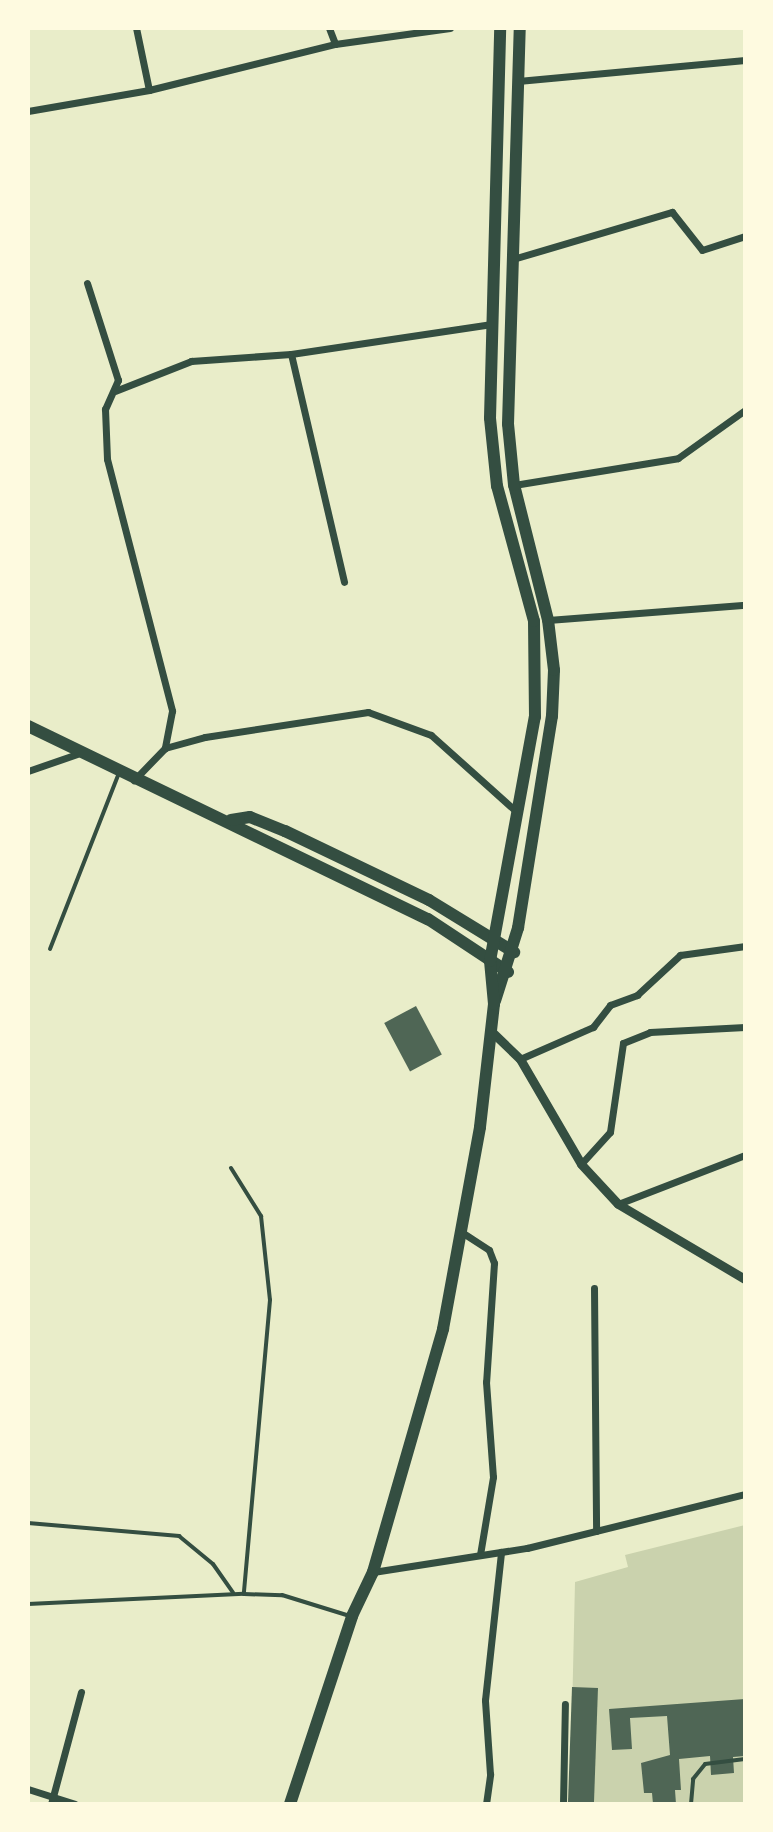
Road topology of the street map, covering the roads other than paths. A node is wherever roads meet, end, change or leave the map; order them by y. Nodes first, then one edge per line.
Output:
1 (136, 28) edge
2 (329, 28) edge
3 (450, 28) edge
4 (500, 28) edge
5 (520, 28) edge
6 (335, 44) junction
7 (745, 60) edge
8 (518, 81) junction
9 (149, 90) junction
10 (28, 111) edge
11 (745, 236) edge
12 (512, 259) junction
13 (87, 283) dead end
14 (492, 324) junction
15 (291, 354) junction
16 (113, 392) junction
17 (745, 410) edge
18 (514, 485) junction
19 (344, 582) dead end
20 (745, 605) edge
21 (548, 620) junction
22 (28, 726) edge
23 (165, 748) junction
24 (77, 754) junction
25 (28, 771) edge
26 (119, 773) junction
27 (134, 780) junction
28 (520, 815) junction
29 (231, 820) junction
30 (495, 941) junction
31 (745, 946) edge
32 (50, 949) dead end
33 (514, 952) junction
34 (490, 961) junction
35 (508, 972) junction
36 (494, 1004) junction
37 (745, 1027) edge
38 (491, 1031) junction
39 (520, 1059) junction
40 (745, 1155) edge
41 (581, 1164) junction
42 (231, 1168) dead end
43 (618, 1204) junction
44 (463, 1233) junction
45 (745, 1279) edge
46 (594, 1288) dead end
47 (745, 1494) edge
48 (28, 1523) edge
49 (596, 1531) junction
50 (501, 1552) junction
51 (480, 1555) junction
52 (373, 1572) junction
53 (233, 1593) junction
54 (244, 1594) junction
55 (28, 1604) edge
56 (352, 1616) junction
57 (81, 1692) dead end
58 (565, 1704) dead end
59 (745, 1759) edge
60 (28, 1789) edge
61 (52, 1800) edge
62 (75, 1804) edge
63 (290, 1804) edge
64 (486, 1804) edge
65 (563, 1804) edge
66 (691, 1804) edge

1 - 9 street
2 - 6 street
3 - 6 street
4 - 14 highway
5 - 8 highway
6 - 9 street
7 - 8 street
8 - 12 highway
9 - 10 street
11 - 12 street
12 - 18 highway
13 - 16 street
14 - 15 street
14 - 28 highway
15 - 16 street
15 - 19 street
16 - 23 street
17 - 18 street
18 - 21 highway
20 - 21 street
21 - 33 highway
22 - 24 highway
23 - 27 street
23 - 28 street
24 - 25 street
24 - 26 highway
26 - 27 highway
26 - 32 lane
27 - 29 highway
28 - 30 highway
29 - 30 highway
29 - 34 highway
30 - 33 highway
30 - 34 highway
31 - 39 street
33 - 35 highway
34 - 35 highway
34 - 36 highway
35 - 36 highway
36 - 38 highway
37 - 41 street
38 - 39 street
38 - 44 highway
39 - 41 street
40 - 43 street
41 - 43 street
42 - 54 lane
43 - 45 street
44 - 51 street
44 - 52 highway
46 - 49 street
47 - 49 street
48 - 53 lane
49 - 50 street
50 - 51 street
50 - 64 street
51 - 52 street
52 - 56 highway
53 - 54 lane
53 - 55 lane
54 - 56 lane
56 - 63 highway
57 - 61 street
58 - 65 street
59 - 66 lane
60 - 61 street
61 - 62 street

